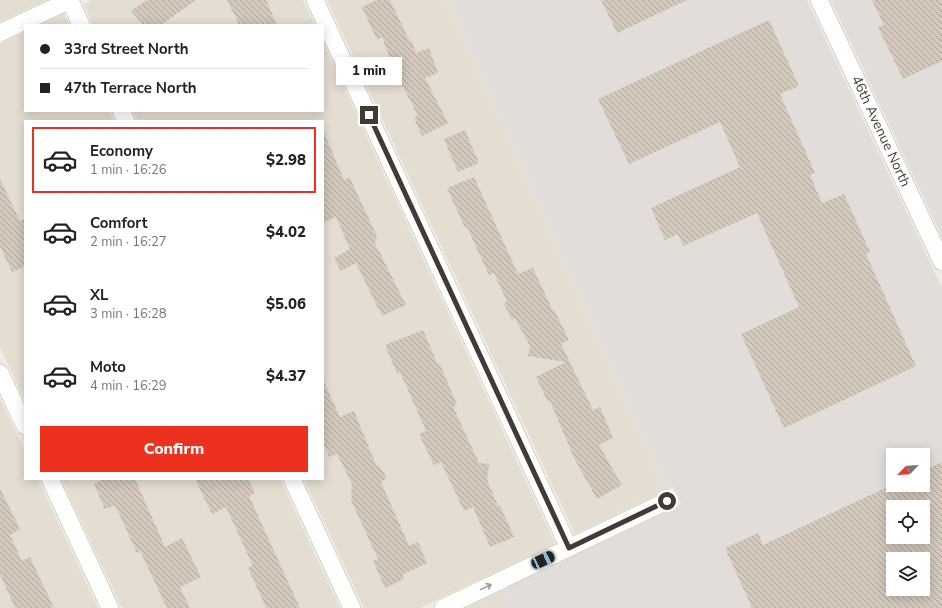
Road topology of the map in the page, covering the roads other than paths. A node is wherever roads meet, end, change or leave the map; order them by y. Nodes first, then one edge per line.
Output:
1 (70, 0) edge
2 (315, 0) edge
3 (819, 0) edge
4 (81, 24) edge
5 (0, 33) edge
6 (942, 262) edge
7 (0, 373) edge
8 (24, 424) edge
9 (50, 480) edge
10 (292, 480) edge
11 (667, 501) dead end
12 (569, 548) junction
13 (447, 606) edge
14 (110, 608) edge
15 (352, 608) edge

1 - 4 street
1 - 5 street
2 - 12 street
3 - 6 street, 46th Avenue North
7 - 8 street
9 - 14 street
10 - 15 street
11 - 12 street
13 -> 12 street

